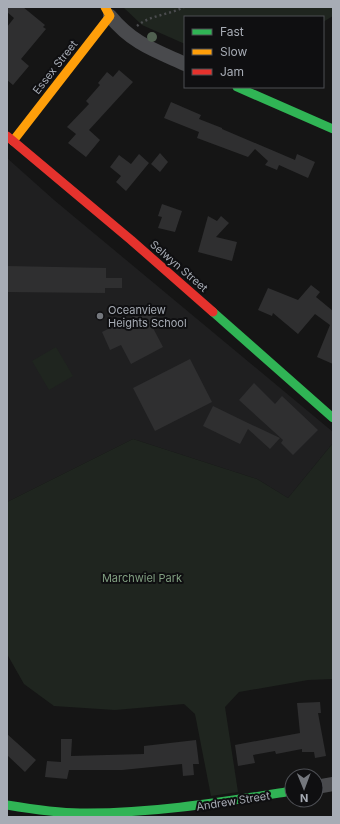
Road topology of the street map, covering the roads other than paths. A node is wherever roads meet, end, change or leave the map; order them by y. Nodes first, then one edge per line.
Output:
1 (108, 12) edge
2 (184, 63) edge
3 (240, 88) edge
4 (333, 129) edge
5 (10, 138) edge
6 (333, 418) edge
7 (284, 792) edge
8 (7, 805) edge
9 (84, 816) edge

1 - 2 street
1 - 5 street, Essex Street
3 - 4 street
5 - 6 street, Selwyn Street
7 - 9 street, Andrew Street
8 - 9 street, Andrew Street

